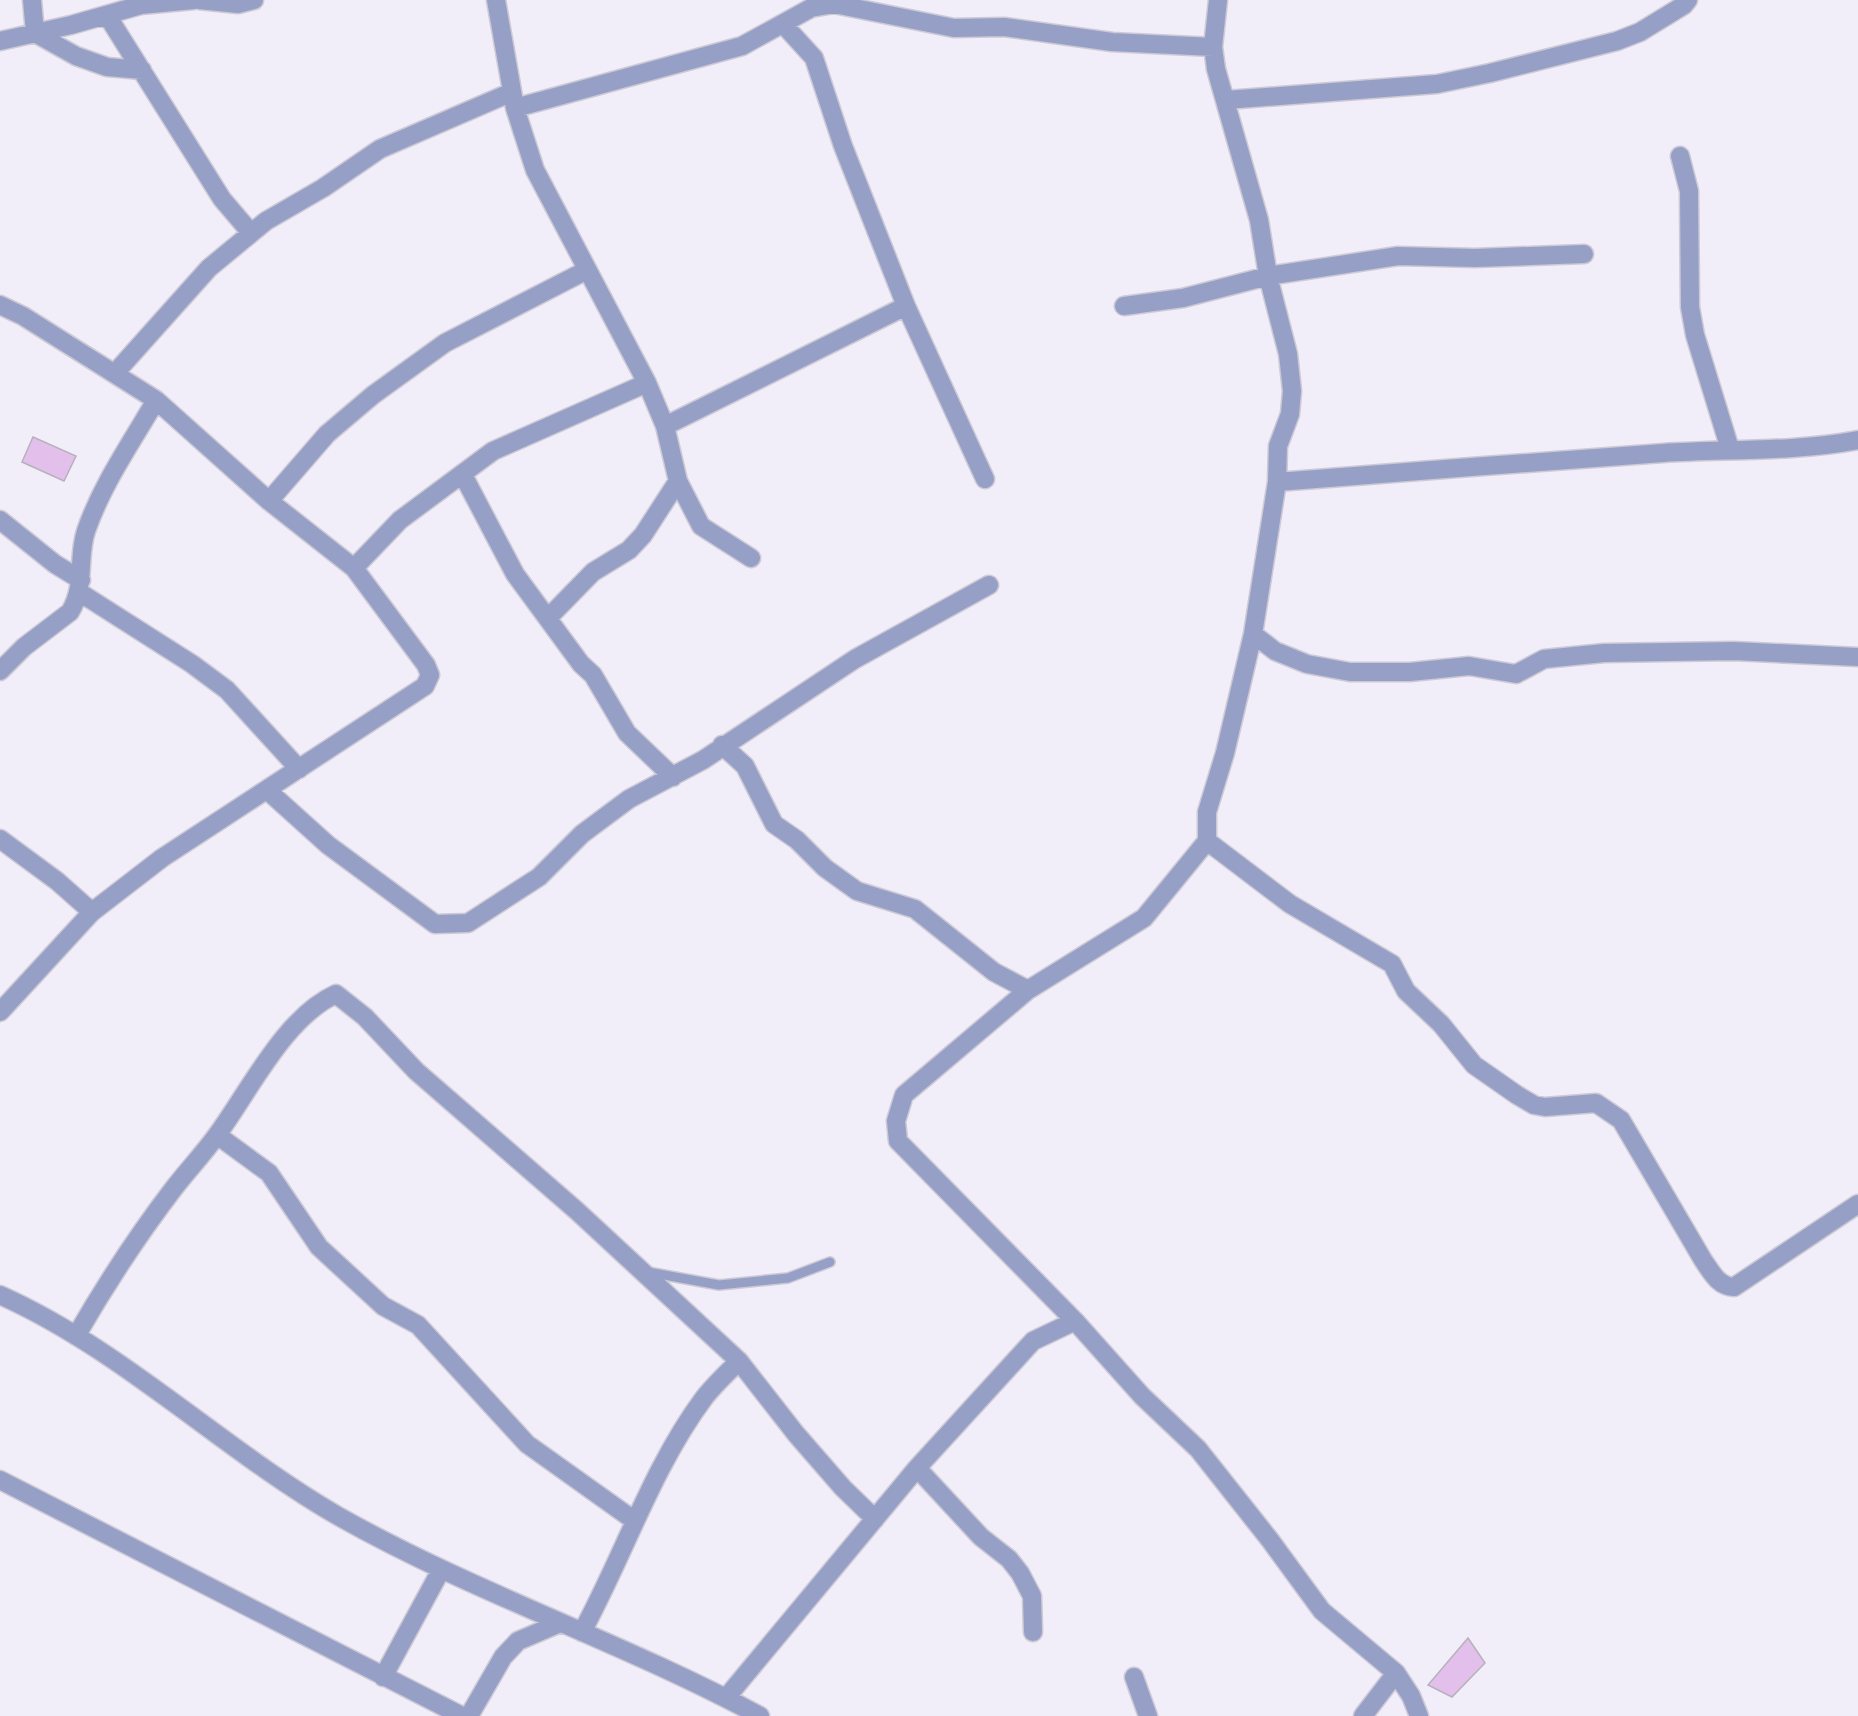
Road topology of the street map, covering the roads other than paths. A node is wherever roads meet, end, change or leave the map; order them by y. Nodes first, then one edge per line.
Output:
1 (32, 0) edge
2 (194, 0) edge
3 (199, 0) edge
4 (254, 0) edge
5 (496, 0) edge
6 (1218, 0) edge
7 (1685, 2) edge
8 (102, 17) junction
9 (783, 24) junction
10 (35, 33) junction
11 (0, 41) edge
12 (1213, 47) junction
13 (142, 70) junction
14 (513, 100) junction
15 (1226, 100) junction
16 (1680, 156) dead end
17 (251, 233) junction
18 (1584, 254) dead end
19 (587, 270) junction
20 (1268, 276) junction
21 (0, 305) edge
22 (906, 306) junction
23 (1124, 306) dead end
24 (116, 372) junction
25 (646, 383) junction
26 (156, 400) junction
27 (665, 426) junction
28 (1858, 440) edge
29 (1730, 448) junction
30 (463, 475) junction
31 (985, 480) dead end
32 (678, 481) junction
33 (1277, 482) junction
34 (269, 501) junction
35 (0, 520) edge
36 (751, 558) dead end
37 (354, 567) junction
38 (989, 585) dead end
39 (80, 586) junction
40 (548, 618) junction
41 (1253, 634) junction
42 (1858, 657) edge
43 (0, 670) edge
44 (722, 745) junction
45 (299, 769) junction
46 (673, 777) junction
47 (267, 790) junction
48 (0, 839) edge
49 (1207, 841) junction
50 (92, 912) junction
51 (1028, 990) junction
52 (0, 1012) edge
53 (217, 1135) junction
54 (1858, 1204) edge
55 (830, 1262) dead end
56 (640, 1270) junction
57 (0, 1295) edge
58 (1075, 1321) junction
59 (76, 1336) junction
60 (739, 1361) junction
61 (917, 1468) junction
62 (0, 1480) edge
63 (876, 1519) junction
64 (635, 1521) junction
65 (441, 1570) junction
66 (560, 1623) junction
67 (582, 1632) junction
68 (1033, 1632) dead end
69 (1396, 1673) junction
70 (383, 1677) junction
71 (1134, 1677) dead end
72 (726, 1698) junction
73 (462, 1716) edge
74 (469, 1716) edge
75 (760, 1716) edge
76 (1148, 1716) edge
77 (1363, 1716) edge
78 (1419, 1716) edge

1 - 10 street
2 - 8 street
3 - 4 street
5 - 14 street
6 - 12 street
7 - 15 street
8 - 10 street
8 - 13 street
9 - 12 street
9 - 14 street
9 - 22 street
10 - 11 street
10 - 13 street
12 - 15 street
13 - 17 street
14 - 17 street
14 - 19 street
15 - 20 street
16 - 29 street
17 - 24 street
18 - 20 street
19 - 25 street
19 - 34 street
20 - 23 street
20 - 33 street
21 - 24 street
22 - 27 street
22 - 31 street
24 - 26 street
25 - 27 street
25 - 30 street
26 - 34 street
26 - 39 street
27 - 32 street
28 - 29 street
29 - 33 street
30 - 37 street
30 - 40 street
32 - 36 street
32 - 40 street
33 - 41 street
34 - 37 street
35 - 39 street
37 - 45 street
38 - 44 street
39 - 43 street
39 - 45 street
40 - 46 street
41 - 42 street
41 - 49 street
44 - 46 street
44 - 51 street
45 - 47 street
46 - 47 street
47 - 50 street
48 - 50 street
49 - 51 street
49 - 54 street
50 - 52 street
51 - 58 street
53 - 56 street
53 - 59 street
53 - 64 street
55 - 56 lane
56 - 60 street
57 - 59 street
58 - 61 street
58 - 69 street
59 - 65 street
60 - 63 street
60 - 64 street
61 - 63 street
61 - 68 street
62 - 70 street
63 - 72 street
64 - 67 street
65 - 66 street
65 - 70 street
66 - 67 street
66 - 74 street
67 - 72 street
69 - 77 street
69 - 78 street
70 - 73 street
71 - 76 street
72 - 75 street

